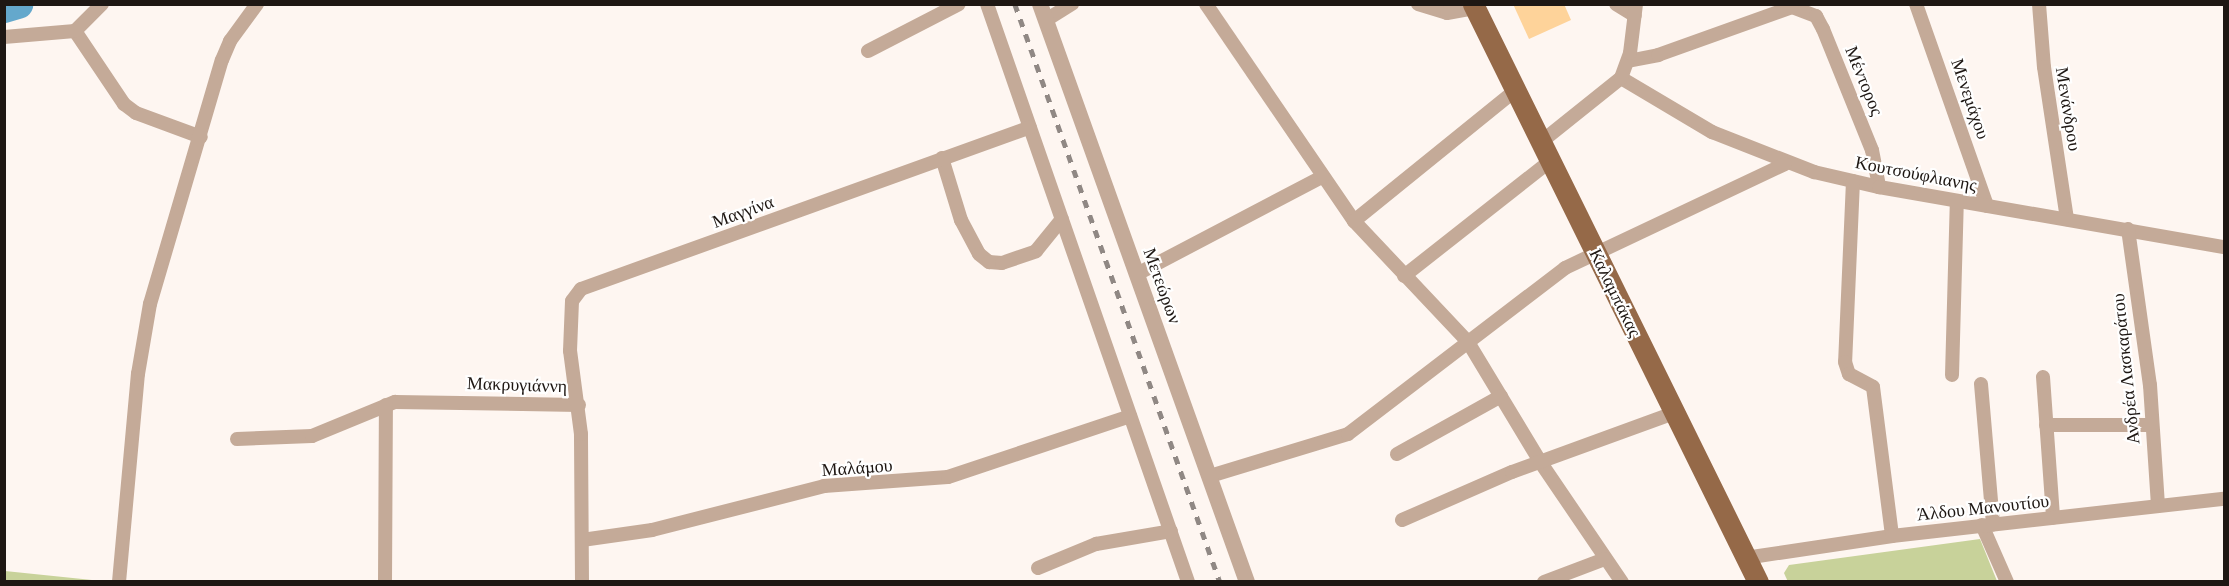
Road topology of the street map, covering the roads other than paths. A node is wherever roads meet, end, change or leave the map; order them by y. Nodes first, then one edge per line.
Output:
1 (102, 4) edge
2 (258, 4) edge
3 (958, 4) edge
4 (987, 4) edge
5 (1072, 4) edge
6 (1206, 4) edge
7 (1418, 4) edge
8 (1616, 4) edge
9 (1916, 4) edge
10 (2039, 4) edge
11 (1791, 5) edge
12 (1474, 6) edge
13 (1636, 10) edge
14 (1043, 12) edge
15 (75, 31) junction
16 (4, 37) edge
17 (868, 51) dead end
18 (1628, 61) junction
19 (1621, 78) junction
20 (1516, 90) junction
21 (1029, 127) junction
22 (201, 137) junction
23 (1546, 152) junction
24 (942, 158) junction
25 (1785, 164) junction
26 (1322, 177) junction
27 (1853, 181) junction
28 (1879, 187) junction
29 (1957, 201) junction
30 (1987, 206) junction
31 (1062, 219) junction
32 (2067, 219) junction
33 (1354, 221) junction
34 (2128, 229) junction
35 (2224, 247) edge
36 (1596, 252) junction
37 (1137, 274) junction
38 (1404, 276) junction
39 (1468, 342) junction
40 (1952, 375) dead end
41 (2043, 377) dead end
42 (1981, 384) dead end
43 (1500, 396) junction
44 (386, 405) junction
45 (579, 405) junction
46 (1674, 413) junction
47 (1130, 416) junction
48 (2046, 425) junction
49 (2152, 425) junction
50 (237, 440) dead end
51 (1398, 454) dead end
52 (1541, 463) junction
53 (1210, 476) junction
54 (2224, 499) edge
55 (2158, 506) junction
56 (2053, 518) junction
57 (1402, 520) dead end
58 (1987, 525) junction
59 (1171, 531) junction
60 (1892, 536) junction
61 (582, 540) junction
62 (1746, 558) junction
63 (1605, 559) junction
64 (1038, 568) dead end
65 (1183, 580) edge
66 (119, 582) edge
67 (384, 582) edge
68 (582, 582) edge
69 (1247, 582) edge
70 (1544, 582) edge
71 (1622, 582) edge
72 (1758, 582) edge
73 (2007, 582) edge

1 - 15 street
2 - 22 street
3 - 17 street
4 - 21 street
5 - 14 street
6 - 26 street
7 - 12 street
8 - 13 street
9 - 30 street, Μενεμάχου
10 - 32 street, Μενάνδρου
11 - 18 street
11 - 28 street, Μέντορος
12 - 20 main road, Καλαμπάκας
13 - 18 street
14 - 37 street, Μετεώρων
15 - 16 street
15 - 22 street
18 - 19 street
19 - 23 street
19 - 25 street, Κουτσούφλιανης
20 - 23 main road, Καλαμπάκας
20 - 33 street
21 - 24 street, Μαγγίνα
21 - 31 street
22 - 66 street
23 - 36 main road, Καλαμπάκας
23 - 38 street
24 - 31 street
24 - 45 street, Μαγγίνα
25 - 27 street, Κουτσούφλιανης
25 - 36 street
26 - 33 street
26 - 37 street
27 - 28 street, Κουτσούφλιανης
27 - 60 street
28 - 29 street, Κουτσούφλιανης
29 - 30 street, Κουτσούφλιανης
29 - 40 street
30 - 32 street, Κουτσούφλιανης
31 - 47 street
32 - 34 street, Κουτσούφλιανης
33 - 38 street
34 - 35 street, Κουτσούφλιανης
34 - 49 street, Ανδρέα Λασκαράτου
36 - 39 street
36 - 46 main road, Καλαμπάκας
37 - 53 street, Μετεώρων
38 - 39 street
39 - 43 street
39 - 53 street
41 - 48 street
42 - 58 street
43 - 51 street
43 - 52 street
44 - 45 street, Μακρυγιάννη
44 - 50 street, Μακρυγιάννη
44 - 67 street
45 - 61 street, Μακρυγιάννη
46 - 52 street
46 - 62 main road, Καλαμπάκας
47 - 59 street
47 - 61 street, Μαλάμου
48 - 49 street
48 - 56 street
49 - 55 street, Ανδρέα Λασκαράτου
52 - 57 street
52 - 63 street
53 - 69 street, Μετεώρων
54 - 55 street, Άλδου Μανουτίου
55 - 56 street, Άλδου Μανουτίου
56 - 58 street, Άλδου Μανουτίου
58 - 60 street, Άλδου Μανουτίου
58 - 73 street
59 - 64 street
59 - 65 street
60 - 62 street, Άλδου Μανουτίου
61 - 68 street, Μακρυγιάννη
62 - 72 main road, Καλαμπάκας
63 - 70 street
63 - 71 street

